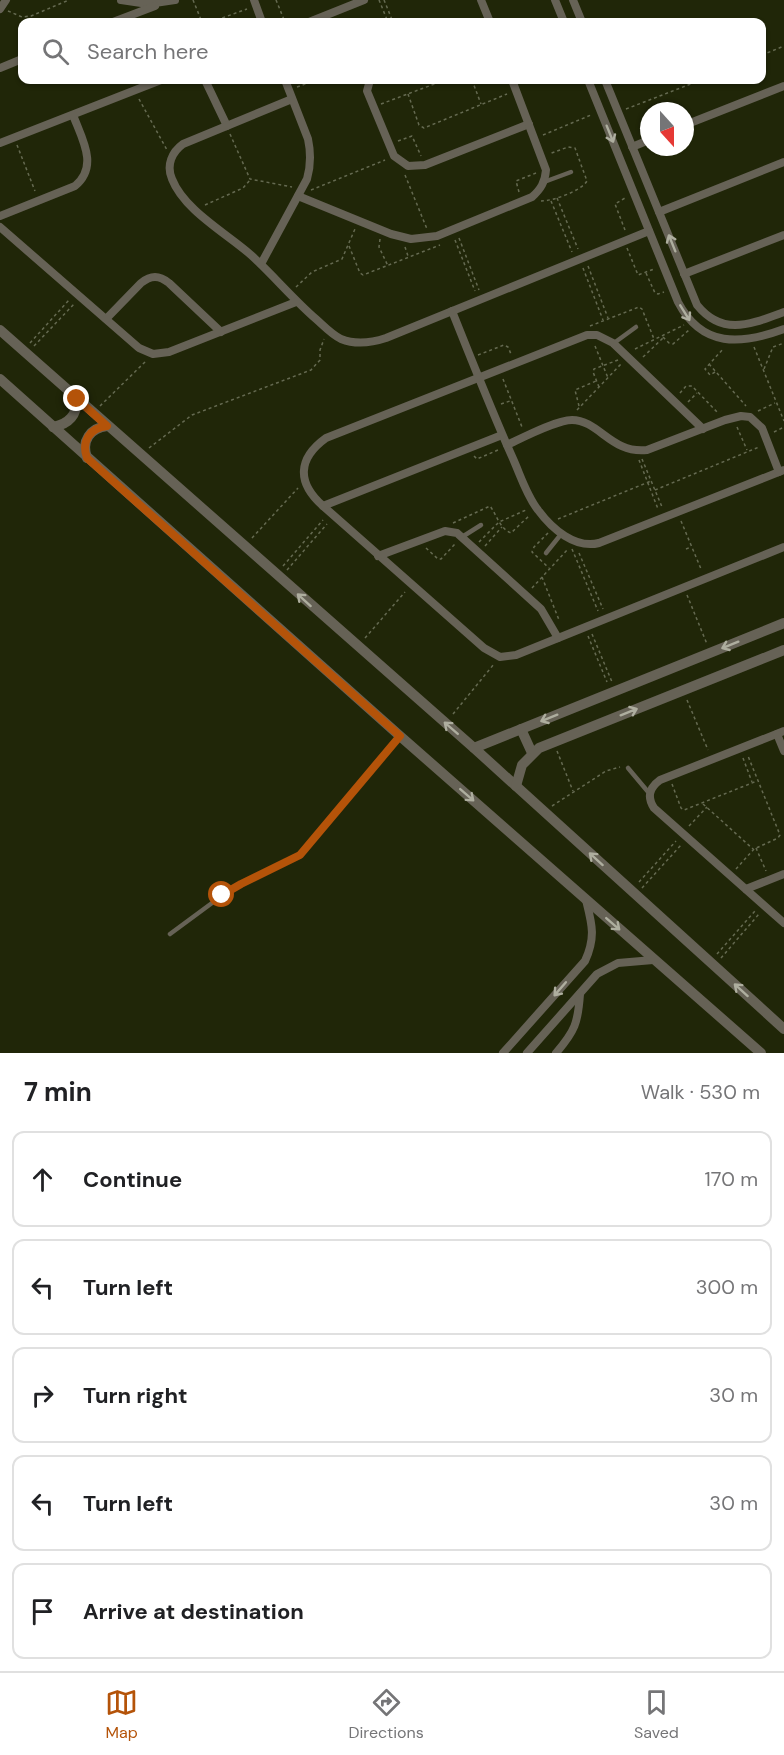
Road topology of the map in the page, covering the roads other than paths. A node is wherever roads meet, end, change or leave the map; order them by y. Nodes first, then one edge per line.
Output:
1 (120, 0) edge
2 (175, 0) edge
3 (364, 0) edge
4 (481, 0) edge
5 (555, 0) edge
6 (573, 0) edge
7 (160, 3) junction
8 (255, 3) edge
9 (123, 18) edge
10 (261, 18) edge
11 (319, 18) edge
12 (488, 18) edge
13 (563, 18) edge
14 (580, 18) edge
15 (18, 61) edge
16 (0, 68) edge
17 (151, 84) edge
18 (208, 84) edge
19 (287, 84) edge
20 (369, 84) edge
21 (514, 84) edge
22 (590, 84) edge
23 (607, 84) edge
24 (784, 86) edge
25 (291, 95) junction
26 (73, 115) junction
27 (694, 122) edge
28 (529, 124) junction
29 (227, 126) junction
30 (0, 143) edge
31 (640, 144) edge
32 (632, 147) junction
33 (784, 162) edge
34 (571, 171) dead end
35 (544, 182) junction
36 (300, 192) junction
37 (659, 212) junction
38 (0, 216) edge
39 (0, 227) edge
40 (650, 231) junction
41 (784, 235) edge
42 (261, 264) junction
43 (684, 274) junction
44 (296, 302) junction
45 (452, 311) junction
46 (784, 312) edge
47 (106, 319) junction
48 (636, 327) dead end
49 (784, 329) edge
50 (0, 330) edge
51 (221, 332) junction
52 (613, 343) junction
53 (479, 377) junction
54 (0, 380) edge
55 (77, 399) junction
56 (107, 426) junction
57 (53, 427) junction
58 (703, 429) junction
59 (502, 435) junction
60 (507, 446) junction
61 (87, 458) junction
62 (782, 471) edge
63 (329, 512) junction
64 (481, 525) dead end
65 (562, 533) junction
66 (462, 537) junction
67 (784, 547) edge
68 (546, 553) dead end
69 (378, 556) junction
70 (784, 624) edge
71 (561, 636) junction
72 (784, 650) edge
73 (520, 729) junction
74 (780, 733) edge
75 (400, 736) junction
76 (474, 748) junction
77 (784, 751) edge
78 (532, 753) junction
79 (628, 768) road end
80 (516, 786) junction
81 (649, 793) junction
82 (784, 874) edge
83 (746, 890) junction
84 (586, 900) junction
85 (784, 923) edge
86 (170, 934) dead end
87 (653, 960) junction
88 (585, 961) junction
89 (597, 974) junction
90 (580, 994) junction
91 (784, 1029) edge
92 (504, 1053) edge
93 (527, 1053) edge
94 (556, 1053) edge
95 (761, 1053) edge

1 - 7 street
2 - 7 street
3 - 11 street
4 - 12 street
5 - 13 street
6 - 14 street
7 - 9 street
8 - 10 street
15 - 16 street
17 - 26 street
18 - 29 street
19 - 25 street
20 - 28 street
21 - 28 street
22 -> 40 street
23 - 32 street
24 - 27 street
25 - 29 street
25 - 36 street
26 - 30 street
26 - 38 street
28 - 35 street
29 - 42 street
31 - 32 street
32 - 37 street
33 - 37 street
34 - 35 lane
35 - 36 street
36 - 42 street
43 -> 37 street
39 - 47 street
40 - 45 street
40 -> 49 street
41 - 43 street
42 - 44 street
43 - 46 street
44 - 45 street
44 - 51 street
45 - 53 street
47 - 51 street
47 - 51 street
48 - 52 lane
50 - 55 street
52 - 53 street
52 - 58 street
53 - 59 street
53 - 63 street
54 - 57 street
55 - 56 street
55 - 57 street
56 - 61 street
76 -> 56 street
57 - 61 street
58 - 60 street
58 - 62 street
59 - 60 street
59 - 63 street
60 - 65 street
61 - 75 street
62 - 65 street
63 - 69 street
64 - 66 lane
65 - 68 lane
66 - 69 street
66 - 71 street
67 - 71 street
69 - 71 street
70 -> 73 street
78 -> 72 street
73 - 76 street
73 - 78 street
74 - 77 street
74 - 81 street
75 -> 84 street
75 - 86 lane
76 - 80 street
78 - 80 street
79 - 81 lane
91 -> 80 street
81 - 83 street
82 - 83 street
83 - 85 street
84 -> 87 street
84 - 88 street
87 - 89 street
87 - 95 street
88 - 89 street
88 -> 92 street
89 - 90 street
90 - 93 street
90 - 94 street

